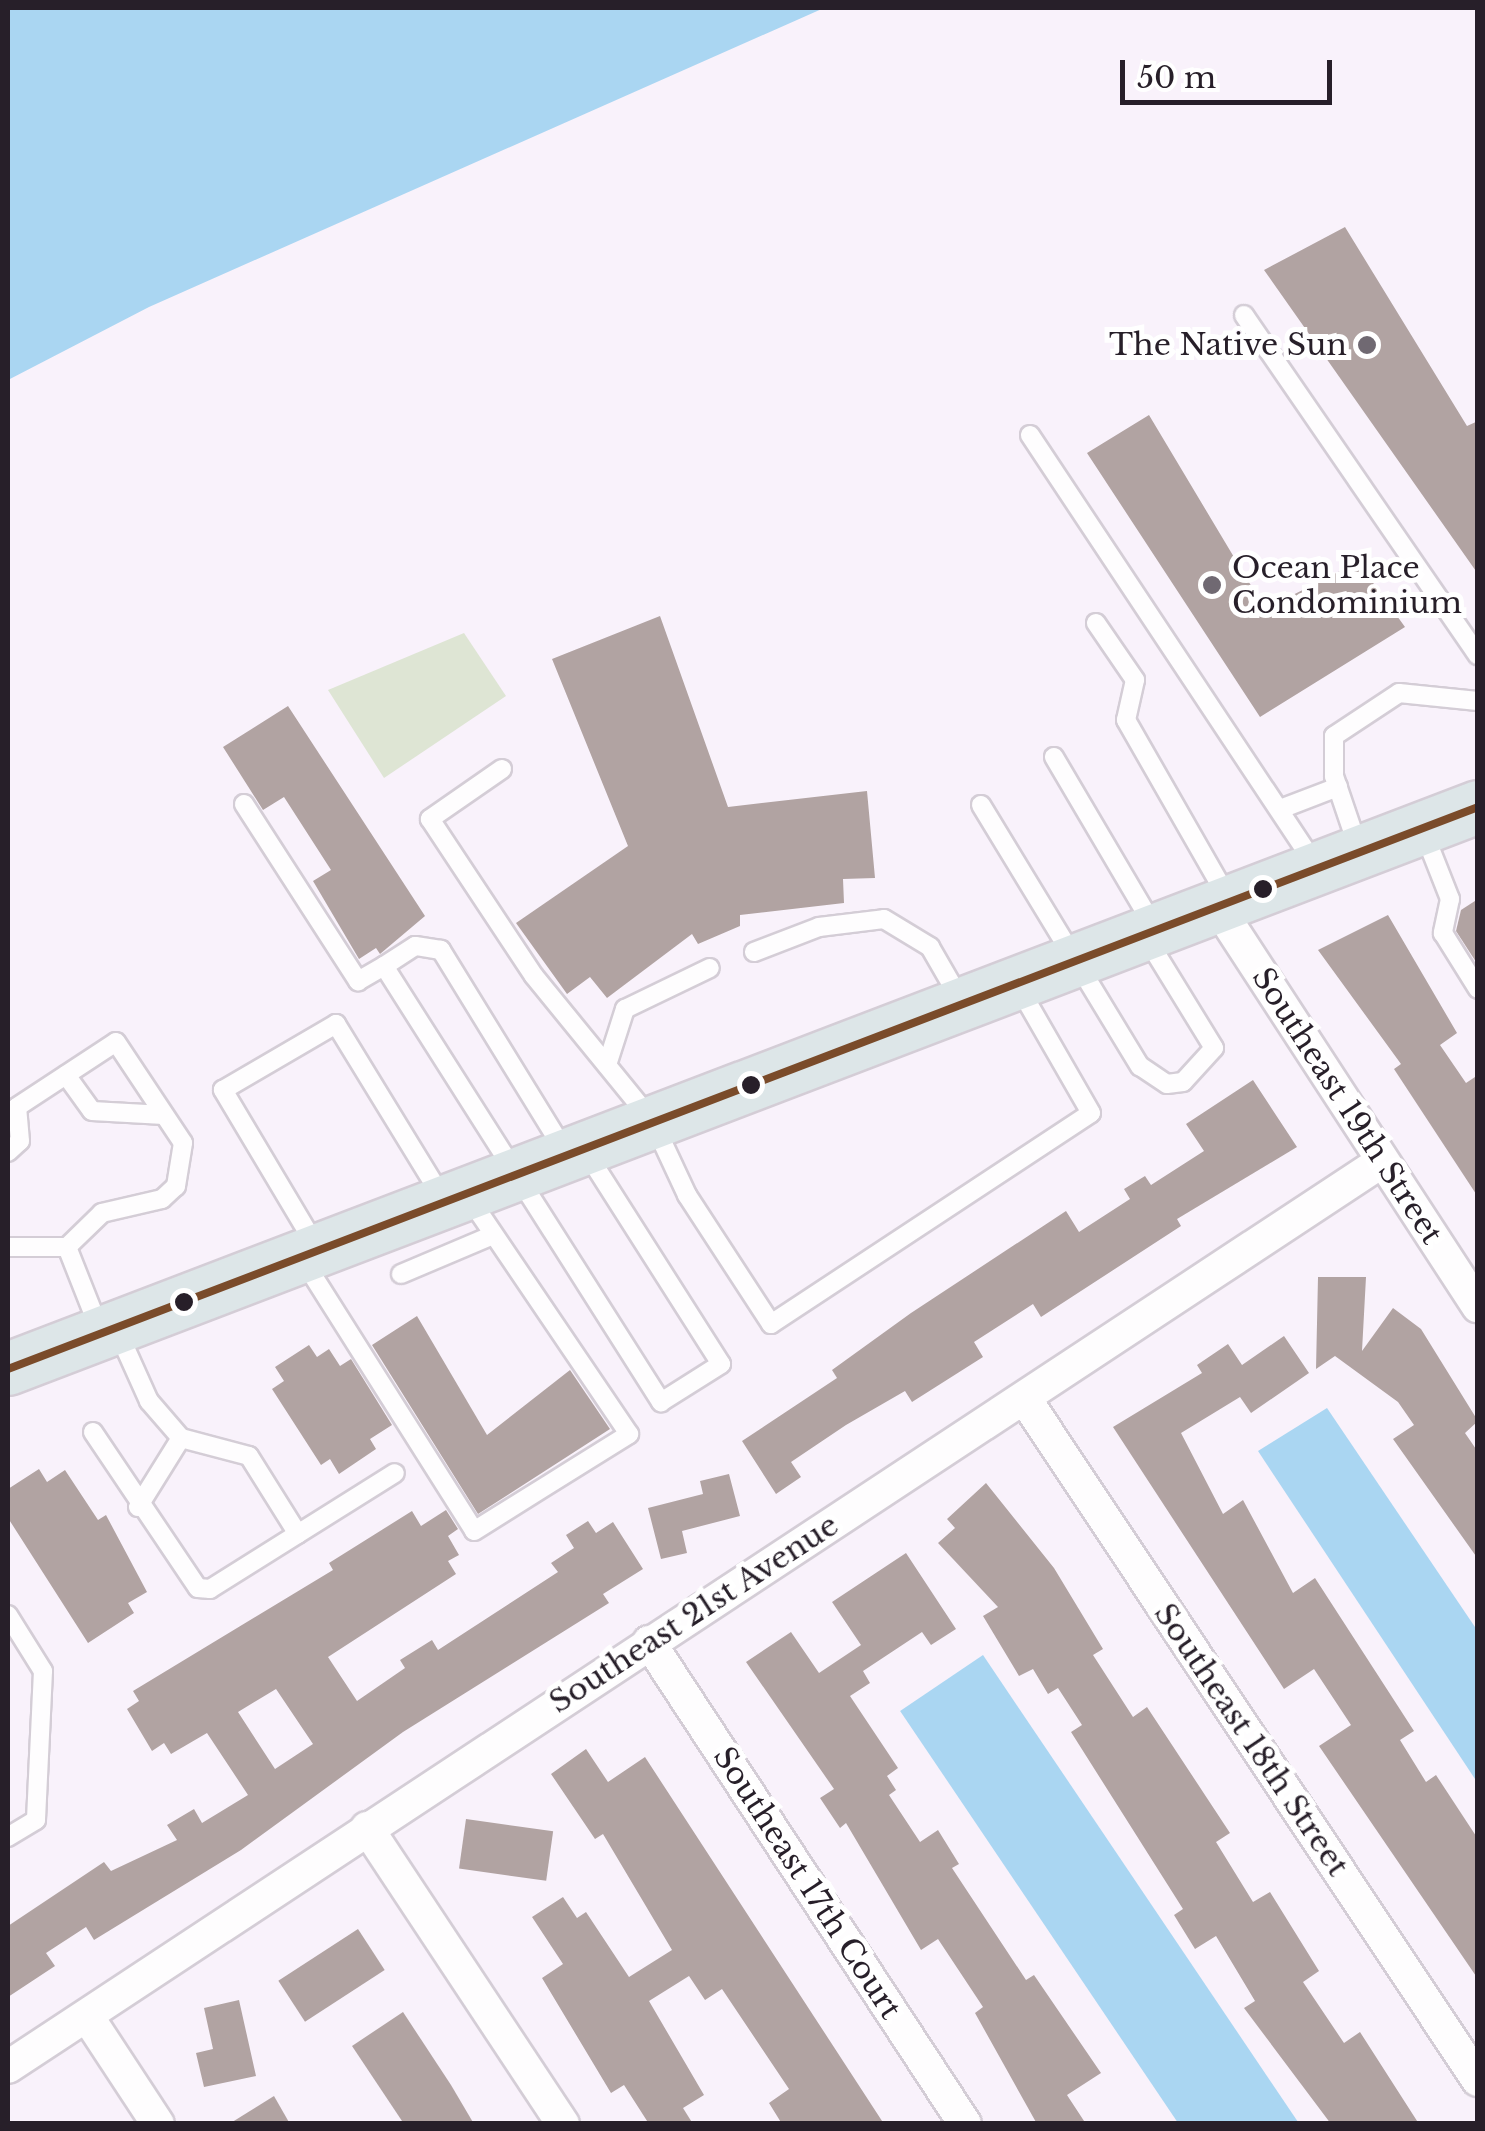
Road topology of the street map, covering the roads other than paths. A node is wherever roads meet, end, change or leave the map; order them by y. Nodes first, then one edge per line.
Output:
1 (1244, 315) dead end
2 (1030, 434) dead end
3 (1096, 623) dead end
4 (1478, 655) edge
5 (1478, 701) edge
6 (1054, 757) dead end
7 (502, 769) dead end
8 (1338, 787) junction
9 (244, 804) dead end
10 (981, 805) dead end
11 (1478, 806) edge
12 (1283, 808) junction
13 (1422, 828) junction
14 (1338, 860) junction
15 (1224, 904) junction
16 (1150, 932) junction
17 (754, 952) dead end
18 (1075, 961) junction
19 (384, 966) junction
20 (710, 968) dead end
21 (1016, 983) junction
22 (1478, 989) edge
23 (962, 1003) junction
24 (607, 1065) junction
25 (66, 1075) junction
26 (164, 1116) junction
27 (654, 1122) junction
28 (8, 1152) edge
29 (575, 1152) junction
30 (1381, 1162) junction
31 (514, 1175) junction
32 (468, 1210) junction
33 (8, 1247) edge
34 (67, 1247) junction
35 (310, 1253) junction
36 (401, 1274) dead end
37 (1478, 1306) edge
38 (109, 1330) junction
39 (8, 1369) edge
40 (1025, 1399) junction
41 (93, 1432) dead end
42 (181, 1438) junction
43 (395, 1473) dead end
44 (138, 1507) junction
45 (298, 1534) junction
46 (8, 1615) edge
47 (648, 1642) junction
48 (367, 1828) junction
49 (8, 1838) edge
50 (87, 2016) junction
51 (8, 2067) edge
52 (1478, 2080) edge
53 (158, 2124) edge
54 (564, 2124) edge
55 (966, 2124) edge

1 - 4 lane
2 - 12 lane
3 - 15 lane
5 - 8 lane
6 - 16 lane
7 - 24 lane
8 - 12 lane
8 - 14 lane
9 - 19 lane
10 - 18 lane
11 - 13 main road
12 - 14 lane
13 - 14 main road
13 - 22 lane
14 - 15 main road
15 - 16 main road
15 - 30 street, Southeast 19th Street
16 - 18 main road
16 - 18 lane
17 - 23 lane
18 - 21 main road
19 - 29 lane
19 - 31 lane
20 - 24 lane
21 - 23 main road
21 - 27 lane
23 - 27 main road
24 - 27 lane
25 - 26 lane
25 - 26 lane
25 - 28 lane
26 - 34 lane
27 - 29 main road
29 - 31 main road
29 - 31 lane
30 - 37 street, Southeast 19th Street
30 - 40 street, Southeast 21st Avenue
31 - 32 main road
32 - 35 main road
32 - 35 lane
32 - 35 lane
32 - 36 lane
33 - 34 lane
34 - 38 lane
35 - 38 main road
38 - 39 main road
38 - 42 lane
40 - 47 street, Southeast 21st Avenue
40 - 52 street, Southeast 18th Street
41 - 44 lane
42 - 44 lane
42 - 45 lane
43 - 45 lane
44 - 45 lane
46 - 49 lane
47 - 48 street, Southeast 21st Avenue
47 - 55 street, Southeast 17th Court
48 - 50 street, Southeast 21st Avenue
48 - 54 street
50 - 51 street, Southeast 21st Avenue
50 - 53 street

